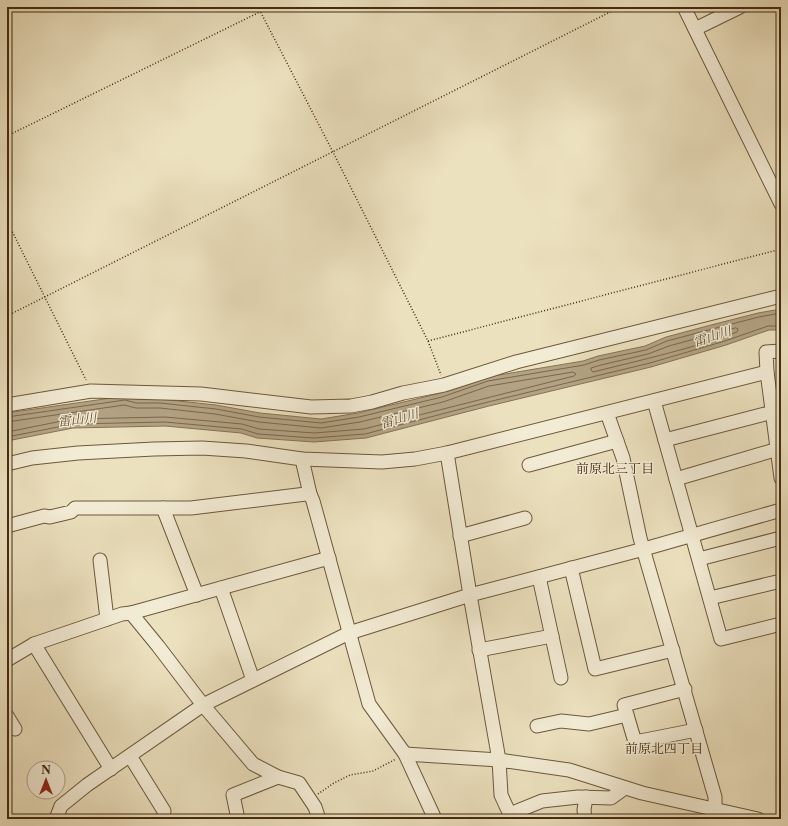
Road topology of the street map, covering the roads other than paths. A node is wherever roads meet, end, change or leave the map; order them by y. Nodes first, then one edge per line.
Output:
1 (684, 7) edge
2 (740, 7) edge
3 (695, 29) junction
4 (781, 204) edge
5 (781, 296) edge
6 (781, 351) edge
7 (767, 372) junction
8 (654, 401) junction
9 (7, 404) edge
10 (773, 412) junction
11 (607, 413) junction
12 (665, 440) junction
13 (617, 441) junction
14 (778, 449) junction
15 (447, 453) junction
16 (302, 459) junction
17 (7, 464) edge
18 (530, 465) dead end
19 (781, 478) edge
20 (676, 479) junction
21 (310, 494) junction
22 (163, 508) junction
23 (781, 510) edge
24 (525, 518) dead end
25 (7, 526) edge
26 (692, 535) junction
27 (460, 536) junction
28 (781, 538) edge
29 (644, 549) junction
30 (329, 558) junction
31 (699, 559) junction
32 (100, 560) dead end
33 (571, 568) junction
34 (538, 577) junction
35 (781, 581) edge
36 (221, 588) junction
37 (197, 594) junction
38 (470, 595) junction
39 (710, 598) junction
40 (131, 613) junction
41 (107, 619) junction
42 (781, 624) edge
43 (349, 633) junction
44 (552, 636) junction
45 (34, 644) junction
46 (479, 650) junction
47 (673, 650) junction
48 (7, 660) edge
49 (561, 678) dead end
50 (253, 680) junction
51 (685, 689) junction
52 (203, 705) junction
53 (627, 715) junction
54 (7, 716) edge
55 (537, 726) dead end
56 (15, 729) dead end
57 (696, 730) junction
58 (405, 754) junction
59 (130, 756) junction
60 (499, 760) junction
61 (110, 769) junction
62 (278, 778) junction
63 (625, 788) junction
64 (586, 797) junction
65 (164, 811) dead end
66 (715, 814) edge
67 (511, 816) edge
68 (56, 819) edge
69 (238, 819) edge
70 (319, 819) edge
71 (435, 819) edge
72 (586, 819) edge
73 (758, 819) edge

1 - 3 street
2 - 3 street
3 - 4 street
5 - 9 street
6 - 7 street
7 - 8 street
7 - 10 street
8 - 11 street
8 - 12 street
10 - 12 street
10 - 14 street
11 - 13 street
11 - 15 street
12 - 20 street
13 - 18 street
13 - 29 street
14 - 19 street
14 - 20 street
15 - 16 street
15 - 27 street
16 - 17 street
16 - 21 street
20 - 26 street
21 - 22 street
21 - 30 street
22 - 25 street
22 - 37 street
23 - 26 street
24 - 27 street
26 - 29 street
26 - 31 street
27 - 38 street
28 - 31 street
29 - 33 street
29 - 47 street
30 - 36 street
30 - 43 street
31 - 39 street
32 - 41 street
33 - 34 street
33 - 47 street
34 - 38 street
34 - 44 street
35 - 39 street
36 - 37 street
36 - 50 street
37 - 40 street
38 - 43 street
38 - 46 street
39 - 42 street
40 - 41 street
40 - 52 street
41 - 45 street
43 - 50 street
43 - 58 street
44 - 46 street
44 - 49 street
45 - 48 street
45 - 61 street
46 - 60 street
47 - 51 street
50 - 52 street
51 - 53 street
51 - 57 street
52 - 59 street
52 - 62 street
53 - 55 street
53 - 57 street
54 - 56 street
57 - 66 street
58 - 60 street
58 - 71 street
59 - 61 street
59 - 65 street
60 - 63 street
60 - 67 street
61 - 68 street
62 - 69 street
62 - 70 street
63 - 64 street
63 - 66 street
64 - 67 street
64 - 72 street
66 - 73 street

